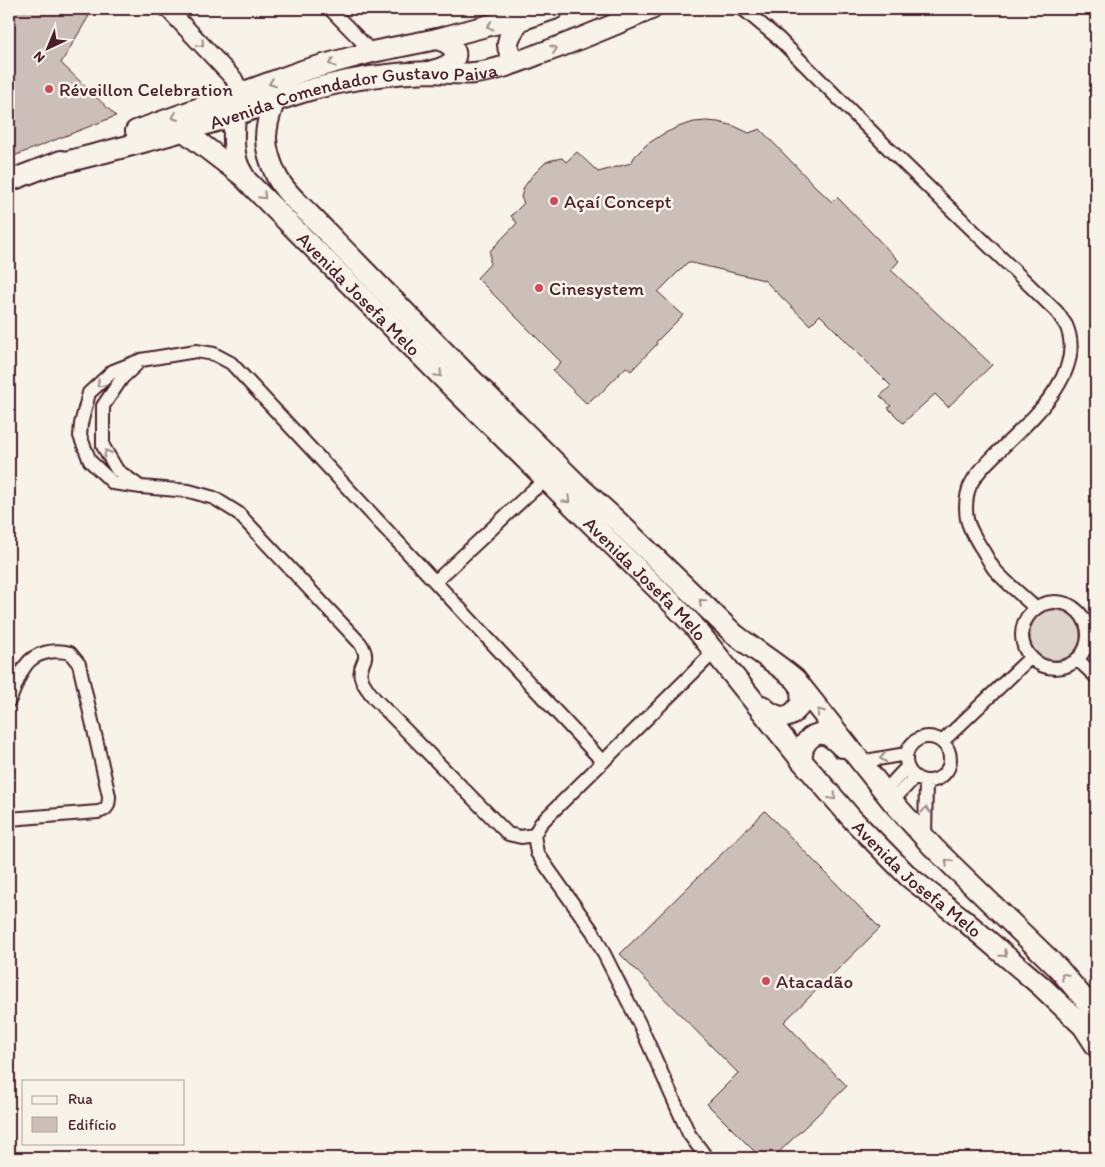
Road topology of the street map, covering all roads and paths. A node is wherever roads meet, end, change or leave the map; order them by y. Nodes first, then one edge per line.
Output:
1 (168, 9) edge
2 (330, 9) edge
3 (554, 9) edge
4 (651, 9) edge
5 (743, 9) edge
6 (755, 9) edge
7 (520, 20) junction
8 (778, 38) junction
9 (438, 39) junction
10 (372, 52) junction
11 (518, 62) junction
12 (430, 72) junction
13 (238, 95) junction
14 (274, 102) junction
15 (235, 115) junction
16 (184, 131) junction
17 (269, 156) junction
18 (236, 157) junction
19 (49, 166) junction
20 (246, 180) junction
21 (9, 181) edge
22 (141, 360) junction
23 (81, 424) junction
24 (103, 424) junction
25 (547, 480) junction
26 (141, 487) junction
27 (436, 582) junction
28 (1035, 608) junction
29 (714, 652) junction
30 (1031, 657) junction
31 (1077, 659) junction
32 (1096, 677) edge
33 (741, 685) junction
34 (802, 688) junction
35 (9, 701) edge
36 (942, 742) junction
37 (801, 760) junction
38 (858, 760) junction
39 (603, 762) junction
40 (914, 770) junction
41 (888, 797) junction
42 (9, 819) edge
43 (534, 835) junction
44 (925, 838) junction
45 (1096, 1013) edge
46 (1096, 1046) edge
47 (707, 1158) edge

1 -> 13 street
2 - 10 street
3 - 7 main road, Avenida Comendador Gustavo Paiva
11 -> 4 main road, Avenida Comendador Gustavo Paiva
5 - 8 street
6 - 8 street
7 -> 9 main road, Avenida Comendador Gustavo Paiva
7 - 11 main road
8 - 28 street
9 - 10 main road, Avenida Comendador Gustavo Paiva
9 - 12 main road
10 -> 13 main road, Avenida Comendador Gustavo Paiva
11 - 12 main road, Avenida Comendador Gustavo Paiva
12 - 14 main road, Avenida Comendador Gustavo Paiva
13 - 15 main road, Avenida Josefa Melo
13 -> 19 main road, Avenida Comendador Gustavo Paiva
14 - 15 main road, Avenida Comendador Gustavo Paiva
14 - 17 main road, Avenida Josefa Melo
15 - 16 main road, Avenida Comendador Gustavo Paiva
15 - 18 main road, Avenida Josefa Melo
16 - 19 main road, Avenida Comendador Gustavo Paiva
16 - 20 main road
17 - 18 main road
34 -> 17 main road, Avenida Josefa Melo
18 - 20 main road, Avenida Josefa Melo
19 - 21 main road, Avenida Comendador Gustavo Paiva
20 -> 25 main road, Avenida Josefa Melo
22 -> 23 street
22 - 24 street
22 - 27 street
23 - 24 street
23 - 26 street
26 -> 24 street
25 - 27 street
25 -> 29 main road, Avenida Josefa Melo
26 - 43 street
27 - 39 street
28 - 30 street
28 - 31 street
29 - 33 main road, Avenida Josefa Melo
29 - 39 street
30 - 31 street
30 - 36 street
31 - 32 street
33 - 34 main road
33 - 37 main road, Avenida Josefa Melo
38 -> 34 main road, Avenida Josefa Melo
35 - 42 street
36 - 40 street
36 - 40 street
37 - 38 main road
37 -> 46 main road, Avenida Josefa Melo
40 -> 38 street
38 - 41 main road, Avenida Josefa Melo
39 - 43 street
40 - 41 street
44 -> 40 street
41 - 44 main road, Avenida Josefa Melo
43 - 47 street
45 -> 44 main road, Avenida Josefa Melo

